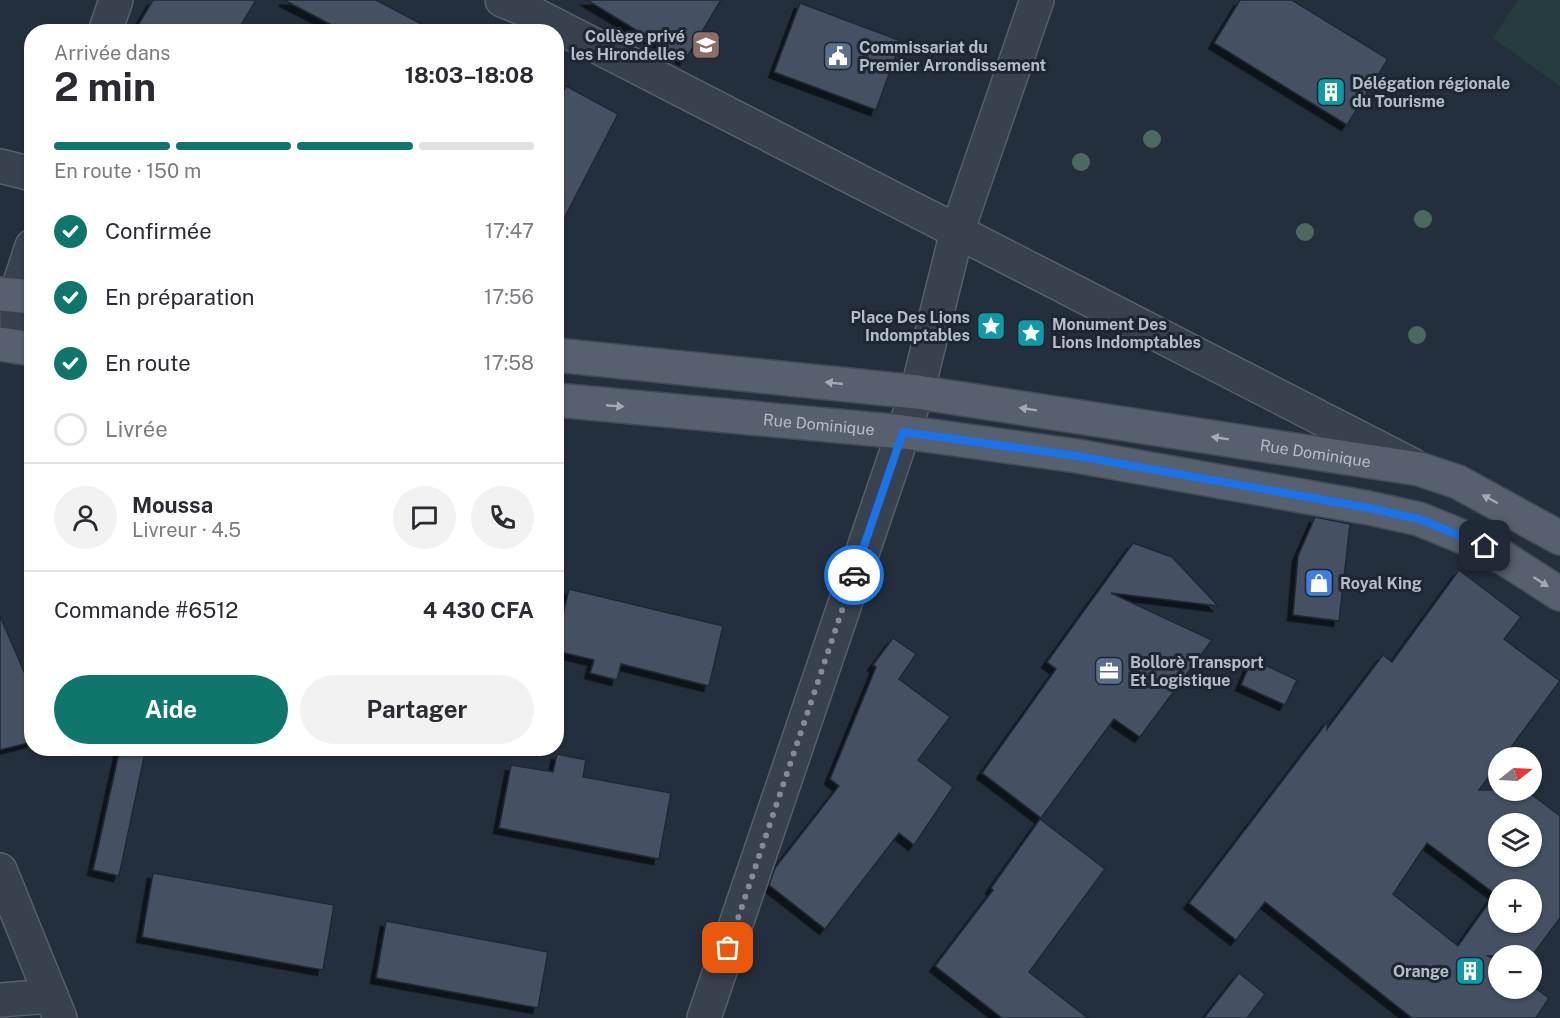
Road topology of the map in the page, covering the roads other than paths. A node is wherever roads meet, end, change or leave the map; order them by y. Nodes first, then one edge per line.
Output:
1 (116, 0) edge
2 (1037, 0) edge
3 (513, 13) edge
4 (108, 24) edge
5 (535, 24) edge
6 (564, 38) edge
7 (0, 166) edge
8 (24, 172) edge
9 (957, 232) junction
10 (24, 270) edge
11 (16, 295) edge
12 (17, 347) edge
13 (564, 356) edge
14 (917, 392) junction
15 (564, 401) edge
16 (903, 432) junction
17 (1257, 444) junction
18 (1419, 469) junction
19 (1250, 486) junction
20 (1560, 538) edge
21 (1560, 594) edge
22 (0, 870) edge
23 (0, 1000) edge
24 (56, 1007) edge
25 (704, 1018) edge

1 - 4 street
2 - 9 street
3 - 5 street
6 - 9 street
7 - 8 street
9 - 14 street
9 - 18 street
10 - 11 street
11 - 12 street
14 -> 13 main road, Rue Dominique
14 - 16 street
17 -> 14 main road, Rue Dominique
15 -> 16 main road, Rue Dominique
16 - 19 main road, Rue Dominique
16 - 25 street
17 - 18 main road, Rue Dominique
17 - 19 main road
20 -> 18 main road, Rue Dominique
19 -> 21 main road, Rue Dominique
22 - 24 street
23 - 24 street

